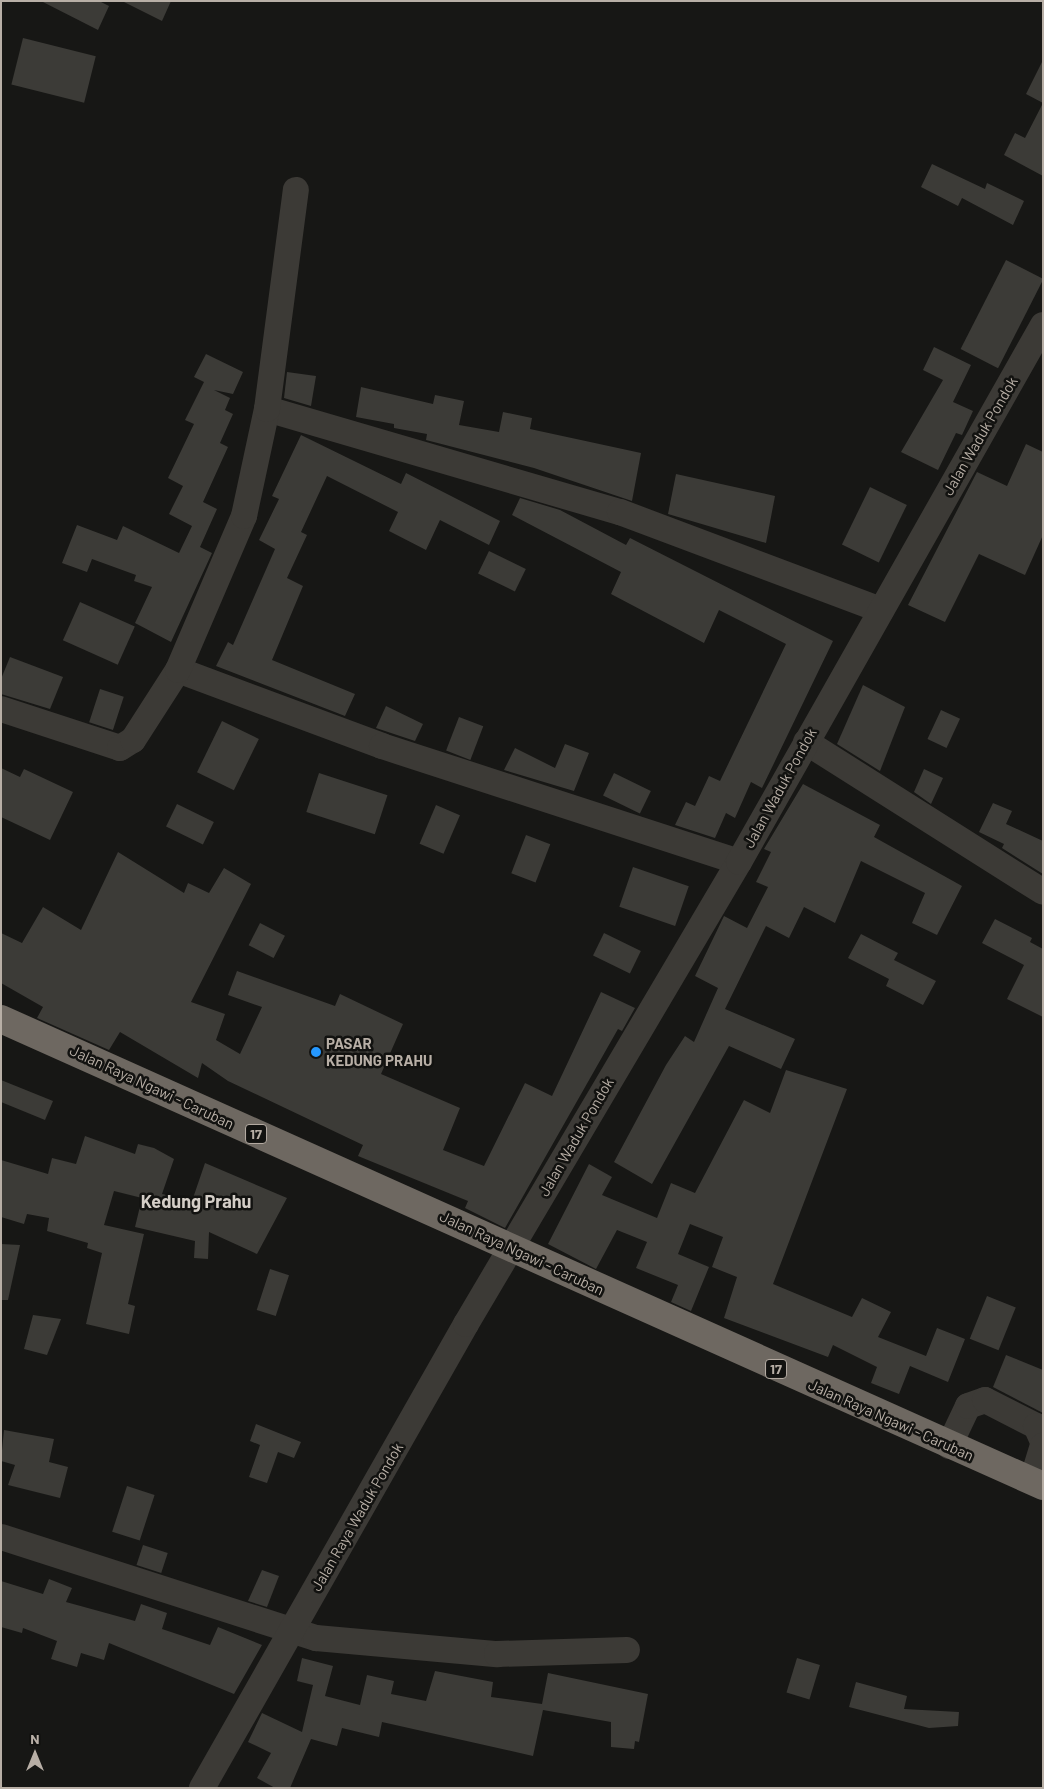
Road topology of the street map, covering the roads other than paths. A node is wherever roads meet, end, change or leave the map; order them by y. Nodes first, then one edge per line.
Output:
1 (296, 190) dead end
2 (1043, 325) edge
3 (267, 409) junction
4 (881, 610) junction
5 (178, 670) junction
6 (1, 709) edge
7 (806, 742) junction
8 (739, 862) junction
9 (1043, 892) edge
10 (1, 1019) edge
11 (512, 1247) junction
12 (1043, 1442) edge
13 (949, 1446) junction
14 (1043, 1446) edge
15 (1037, 1484) edge
16 (1, 1537) edge
17 (292, 1633) junction
18 (627, 1650) dead end
19 (202, 1788) edge

1 - 3 street
2 - 4 street, Jalan Waduk Pondok
3 - 4 street
3 - 5 street
4 - 7 street, Jalan Waduk Pondok
5 - 6 street
5 - 8 street
7 - 8 street, Jalan Waduk Pondok
7 - 9 street
8 - 11 street, Jalan Waduk Pondok
10 - 11 highway, Jalan Raya Ngawi - Caruban / 17
11 - 13 highway, Jalan Raya Ngawi - Caruban / 17
11 - 17 street, Jalan Raya Waduk Pondok
12 - 13 street
13 - 15 highway, Jalan Raya Ngawi - Caruban / 17
14 - 15 street
16 - 17 street
17 - 18 street
17 - 19 street, Jalan Raya Waduk Pondok

